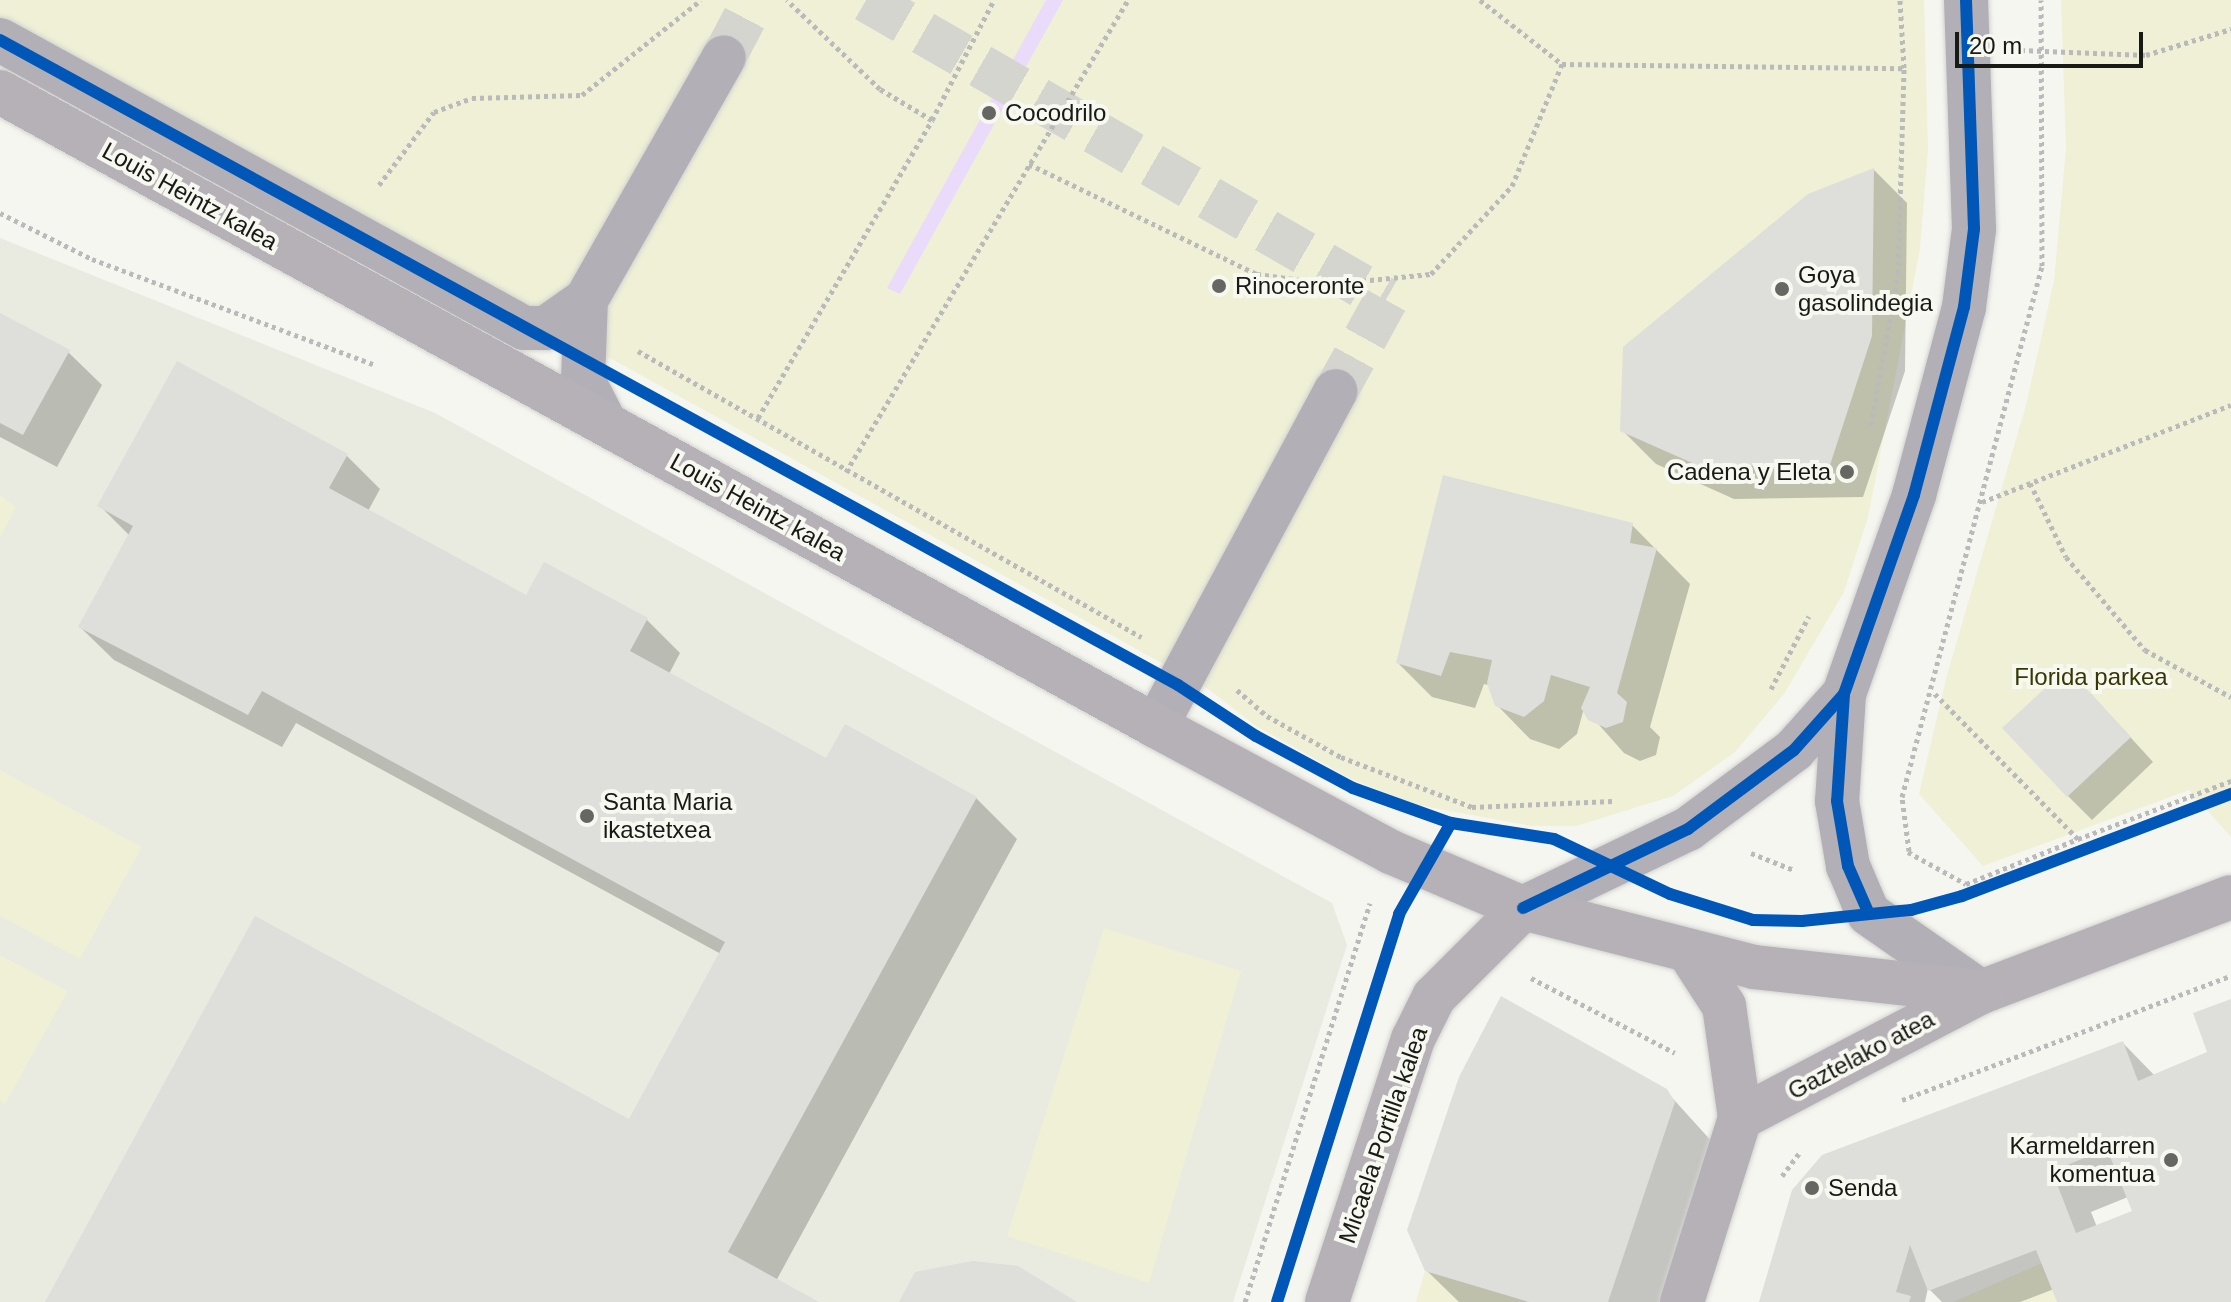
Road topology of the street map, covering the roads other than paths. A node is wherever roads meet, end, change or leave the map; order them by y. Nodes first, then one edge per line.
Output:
1 (1966, 0) edge
2 (0, 40) edge
3 (724, 57) tunnel mouth
4 (0, 92) edge
5 (586, 300) junction
6 (1336, 391) tunnel mouth
7 (605, 423) junction
8 (1844, 694) junction
9 (1156, 726) junction
10 (2231, 897) edge
11 (1523, 908) junction
12 (1689, 952) junction
13 (1981, 992) junction
14 (1740, 1118) junction
15 (1327, 1302) edge
16 (1682, 1302) edge

1 - 8 street
2 - 5 street
3 - 5 street
4 - 7 main road, Louis Heintz kalea
5 - 7 street
6 - 9 street
7 - 9 main road, Louis Heintz kalea
8 - 11 street
8 - 13 street
9 - 11 main road, Louis Heintz kalea
10 - 13 main road, Gaztelako atea
11 - 12 main road, Louis Heintz kalea
11 - 15 main road, Micaela Portilla kalea
12 - 13 main road, Louis Heintz kalea
12 - 14 main road
13 - 14 main road, Gaztelako atea
14 - 16 main road

